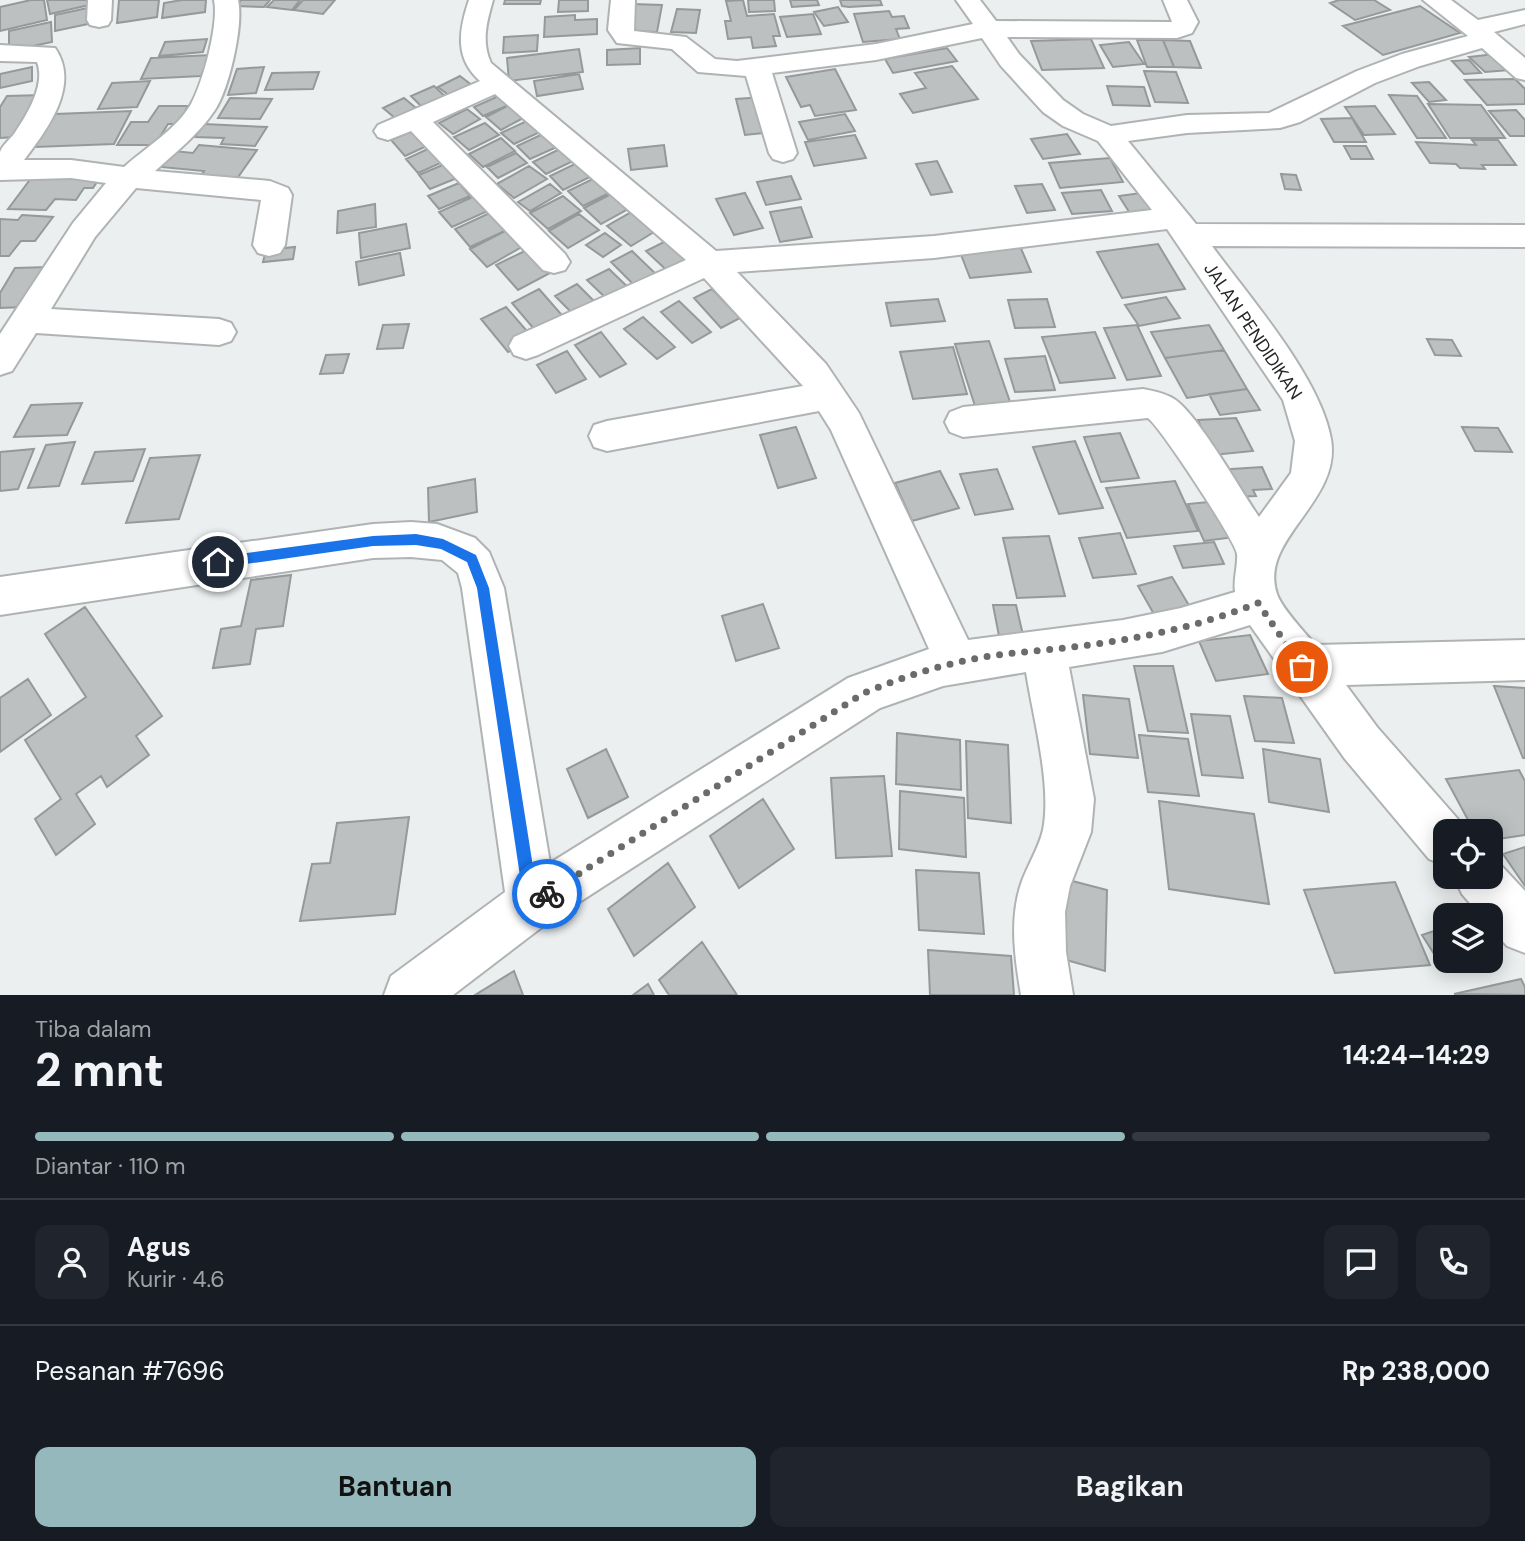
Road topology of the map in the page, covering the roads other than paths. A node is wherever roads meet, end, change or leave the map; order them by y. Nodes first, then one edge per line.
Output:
1 (226, 0) edge
2 (481, 0) edge
3 (623, 0) edge
4 (1175, 0) edge
5 (1434, 0) edge
6 (977, 14) edge
7 (1525, 18) edge
8 (1480, 34) junction
9 (0, 53) edge
10 (757, 67) junction
11 (1525, 72) edge
12 (496, 83) junction
13 (1108, 135) junction
14 (783, 153) dead end
15 (1, 171) edge
16 (130, 177) junction
17 (1182, 226) junction
18 (1525, 236) edge
19 (269, 245) dead end
20 (554, 262) dead end
21 (709, 263) junction
22 (27, 320) junction
23 (219, 332) dead end
24 (526, 346) dead end
25 (0, 362) edge
26 (828, 395) junction
27 (963, 422) dead end
28 (607, 436) dead end
29 (1258, 550) junction
30 (0, 596) edge
31 (1258, 603) junction
32 (1045, 651) junction
33 (1525, 660) edge
34 (957, 662) junction
35 (1302, 667) junction
36 (1433, 827) edge
37 (1490, 889) edge
38 (532, 903) junction
39 (1525, 928) edge
40 (410, 995) edge
41 (1048, 995) edge

1 - 16 street
2 - 12 street
3 - 10 street
4 - 6 street
5 - 8 street
6 - 10 street
6 - 13 street, JALAN PENDIDIKAN
7 - 8 street
8 - 11 street
8 - 13 street
9 - 15 street
10 - 14 street
12 - 20 street
12 - 21 street
13 - 17 street, JALAN PENDIDIKAN
15 - 16 street
16 - 19 street
16 - 22 street
17 - 18 street
17 - 21 street
17 - 29 street, JALAN PENDIDIKAN
21 - 24 street
21 - 26 street
22 - 23 street
22 - 25 street
26 - 28 street
26 - 34 street
27 - 29 street
29 - 31 street, JALAN PENDIDIKAN
30 - 38 street
31 - 32 street
31 - 35 street
32 - 34 street
32 - 41 street
33 - 35 street
34 - 38 street
35 - 36 street
37 - 39 street
38 - 40 street

